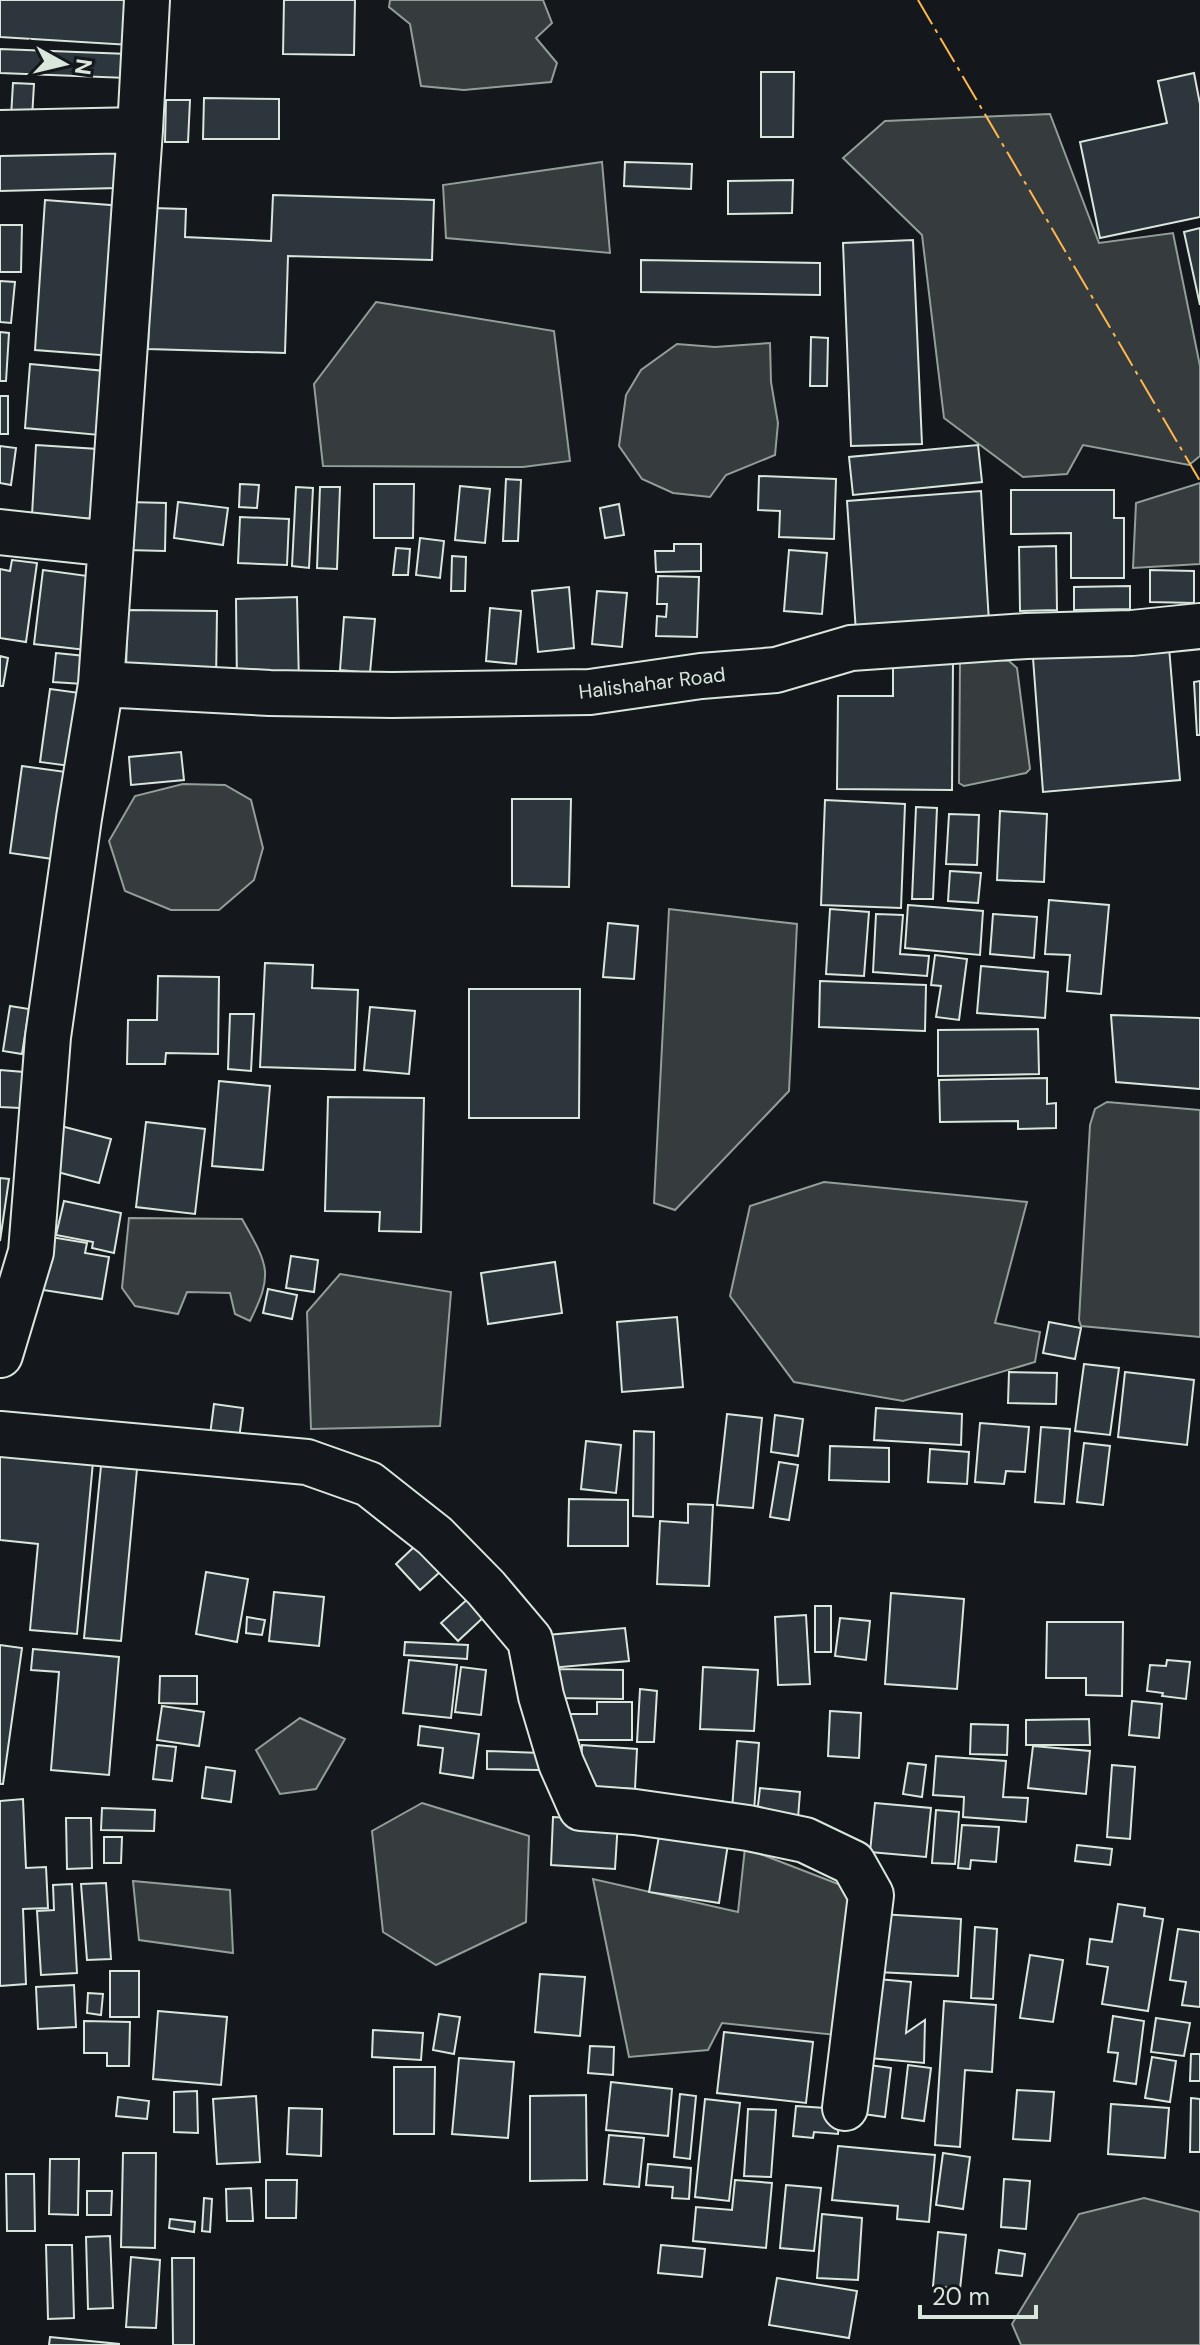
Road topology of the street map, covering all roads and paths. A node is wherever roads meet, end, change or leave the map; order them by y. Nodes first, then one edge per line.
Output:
1 (147, 0) edge
2 (140, 130) junction
3 (0, 133) edge
4 (0, 532) edge
5 (111, 544) junction
6 (1200, 626) edge
7 (101, 684) junction
8 (0, 1355) edge
9 (0, 1434) edge
10 (845, 2108) dead end

1 - 2 street
2 - 3 street
2 - 5 street
4 - 5 street
5 - 7 street
6 - 7 street, Halishahar Road
7 - 8 street
9 - 10 street

